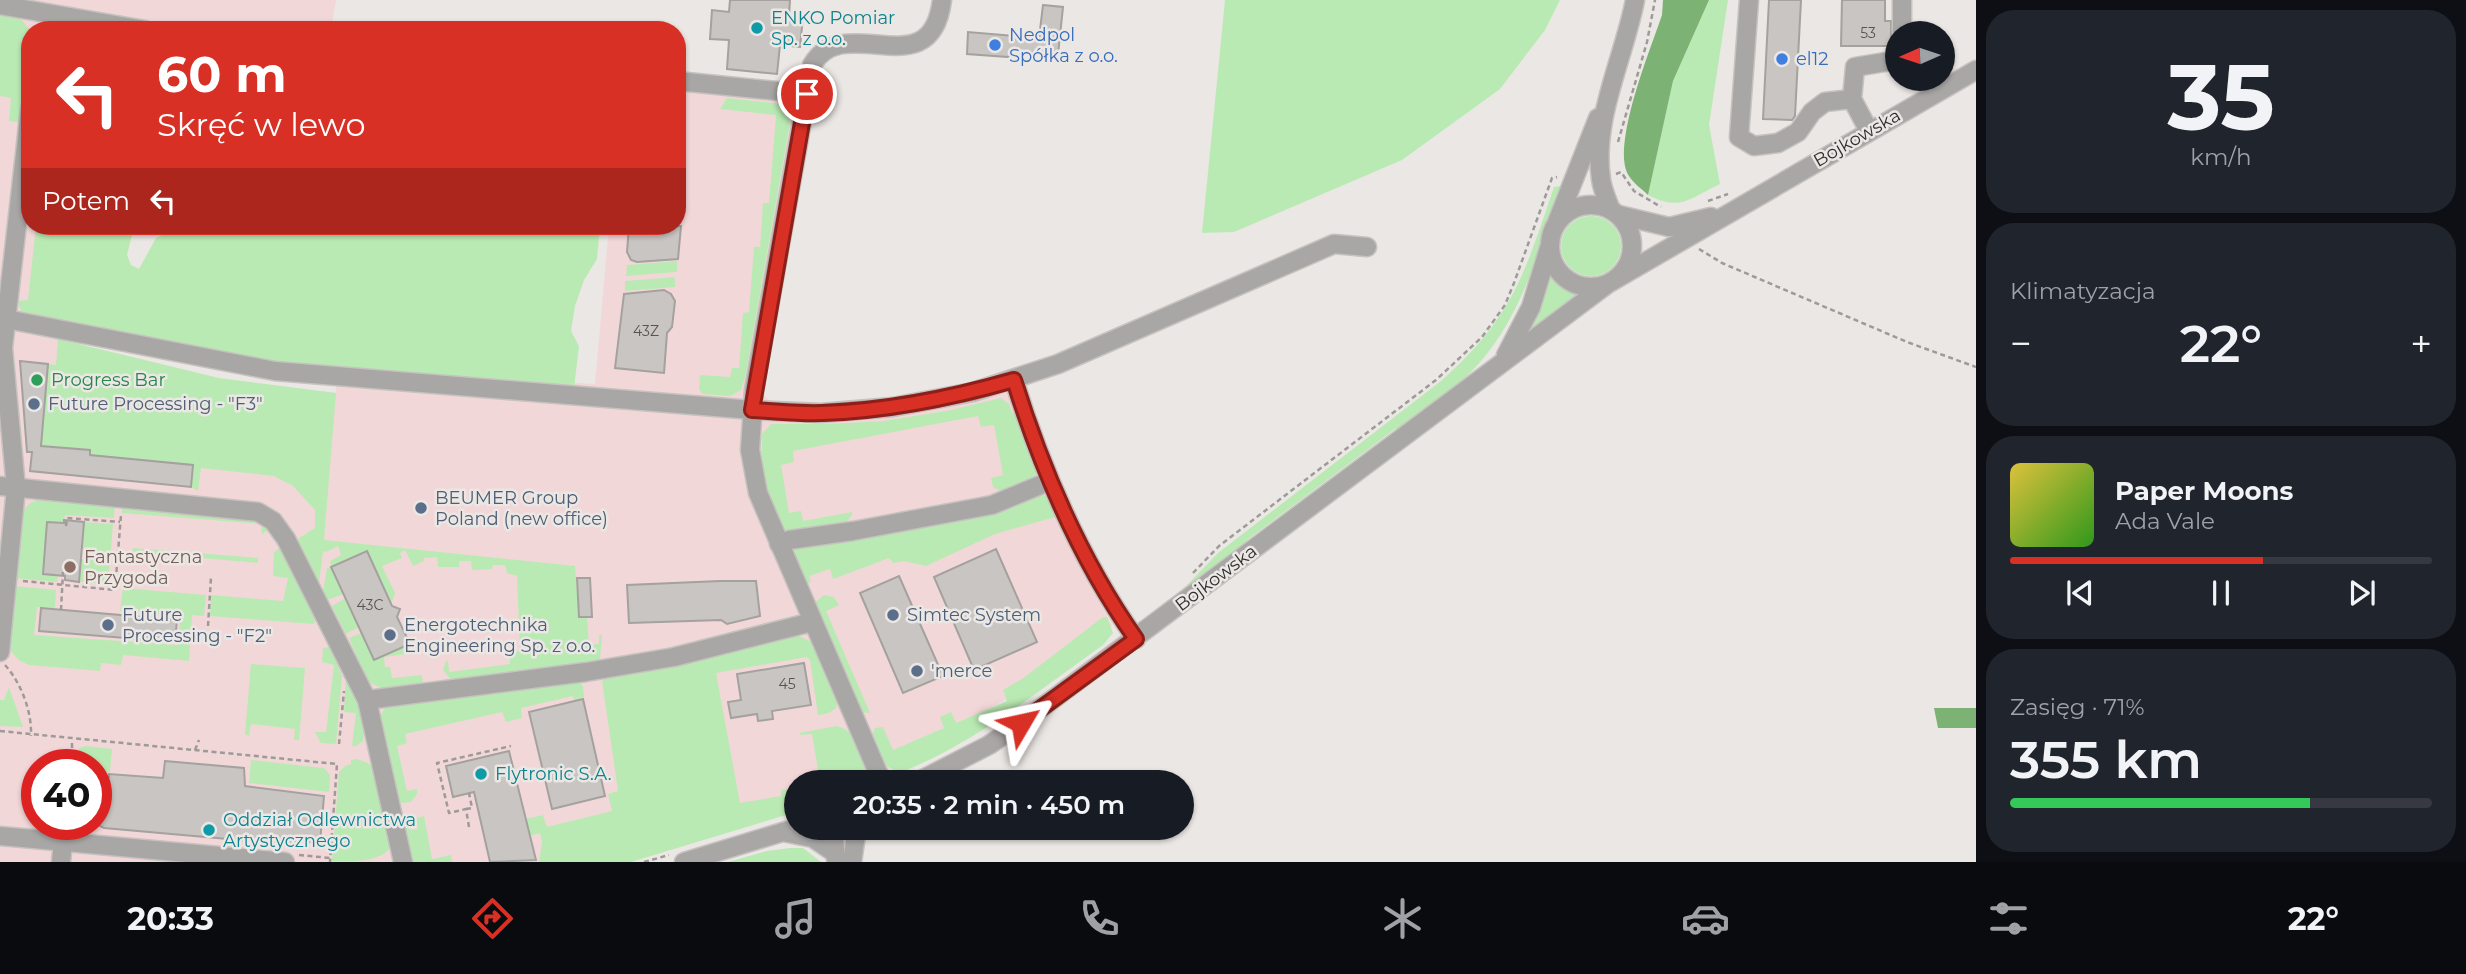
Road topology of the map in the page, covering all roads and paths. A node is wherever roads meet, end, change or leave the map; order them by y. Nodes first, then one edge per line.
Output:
1 (942, 0) edge
2 (1635, 0) edge
3 (1655, 0) edge
4 (1749, 0) edge
5 (1902, 0) edge
6 (0, 5) edge
7 (41, 21) edge
8 (1902, 21) edge
9 (1885, 62) edge
10 (1976, 70) edge
11 (686, 82) edge
12 (1612, 85) junction
13 (807, 94) junction
14 (1853, 99) junction
15 (1869, 131) junction
16 (1617, 149) dead end
17 (1618, 166) dead end
18 (1620, 172) junction
19 (1611, 176) dead end
20 (1564, 179) dead end
21 (21, 188) edge
22 (1738, 206) junction
23 (1658, 207) dead end
24 (1615, 213) junction
25 (1557, 222) junction
26 (1690, 237) junction
27 (1550, 245) junction
28 (1367, 247) dead end
29 (1611, 282) junction
30 (6, 319) junction
31 (1505, 358) junction
32 (1976, 367) edge
33 (1014, 380) junction
34 (752, 410) junction
35 (1051, 481) junction
36 (8, 487) edge
37 (121, 498) junction
38 (120, 522) junction
39 (66, 526) dead end
40 (779, 544) junction
41 (63, 572) dead end
42 (1190, 576) dead end
43 (211, 577) dead end
44 (7, 580) junction
45 (62, 585) junction
46 (61, 610) dead end
47 (812, 622) junction
48 (208, 626) dead end
49 (1136, 639) junction
50 (0, 652) edge
51 (0, 660) edge
52 (344, 690) dead end
53 (367, 700) junction
54 (0, 731) edge
55 (31, 736) junction
56 (72, 739) junction
57 (198, 740) dead end
58 (339, 744) dead end
59 (511, 747) dead end
60 (72, 749) edge
61 (195, 750) junction
62 (877, 770) edge
63 (940, 770) edge
64 (469, 793) dead end
65 (466, 809) junction
66 (469, 827) dead end
67 (784, 832) edge
68 (0, 836) edge
69 (815, 840) edge
70 (63, 842) junction
71 (836, 857) edge
72 (61, 862) edge
73 (285, 862) edge
74 (330, 862) edge
75 (402, 862) edge
76 (684, 862) edge

1 - 13 street
2 - 12 street
3 - 16 path
4 - 14 street
5 - 8 street
6 - 7 street
9 - 14 street
10 - 15 street, Bojkowska
11 - 13 street
12 - 24 street
12 - 25 street
13 - 34 street
14 - 15 street
15 - 22 street, Bojkowska
17 - 18 path
18 - 19 path
18 - 23 path
20 - 42 path
21 - 30 street
22 - 24 street, Bojkowska
22 - 26 street, Bojkowska
24 - 25 street
24 - 29 street
25 - 27 street
26 - 29 street, Bojkowska
26 - 32 path
27 - 29 street
27 - 31 street, Bojkowska
28 - 33 street
29 - 31 street, Bojkowska
30 - 34 street
30 - 36 street
31 - 49 street, Bojkowska
33 - 34 street
33 - 35 street
34 - 40 street
35 - 40 street
35 - 49 street
36 - 37 street
36 - 44 street
37 - 38 path
37 - 53 street
38 - 39 path
38 - 45 path
40 - 47 street
41 - 45 path
43 - 48 path
44 - 45 path
44 - 50 street
45 - 46 path
47 - 53 street
47 - 62 street
49 - 63 street, Bojkowska
51 - 55 path
52 - 58 path
53 - 75 street
54 - 55 path
55 - 56 path
56 - 60 path
56 - 61 path
57 - 61 path
59 - 65 path
61 - 74 path
64 - 65 path
65 - 66 path
67 - 76 street
68 - 70 street
69 - 71 street
70 - 72 street
70 - 73 street

